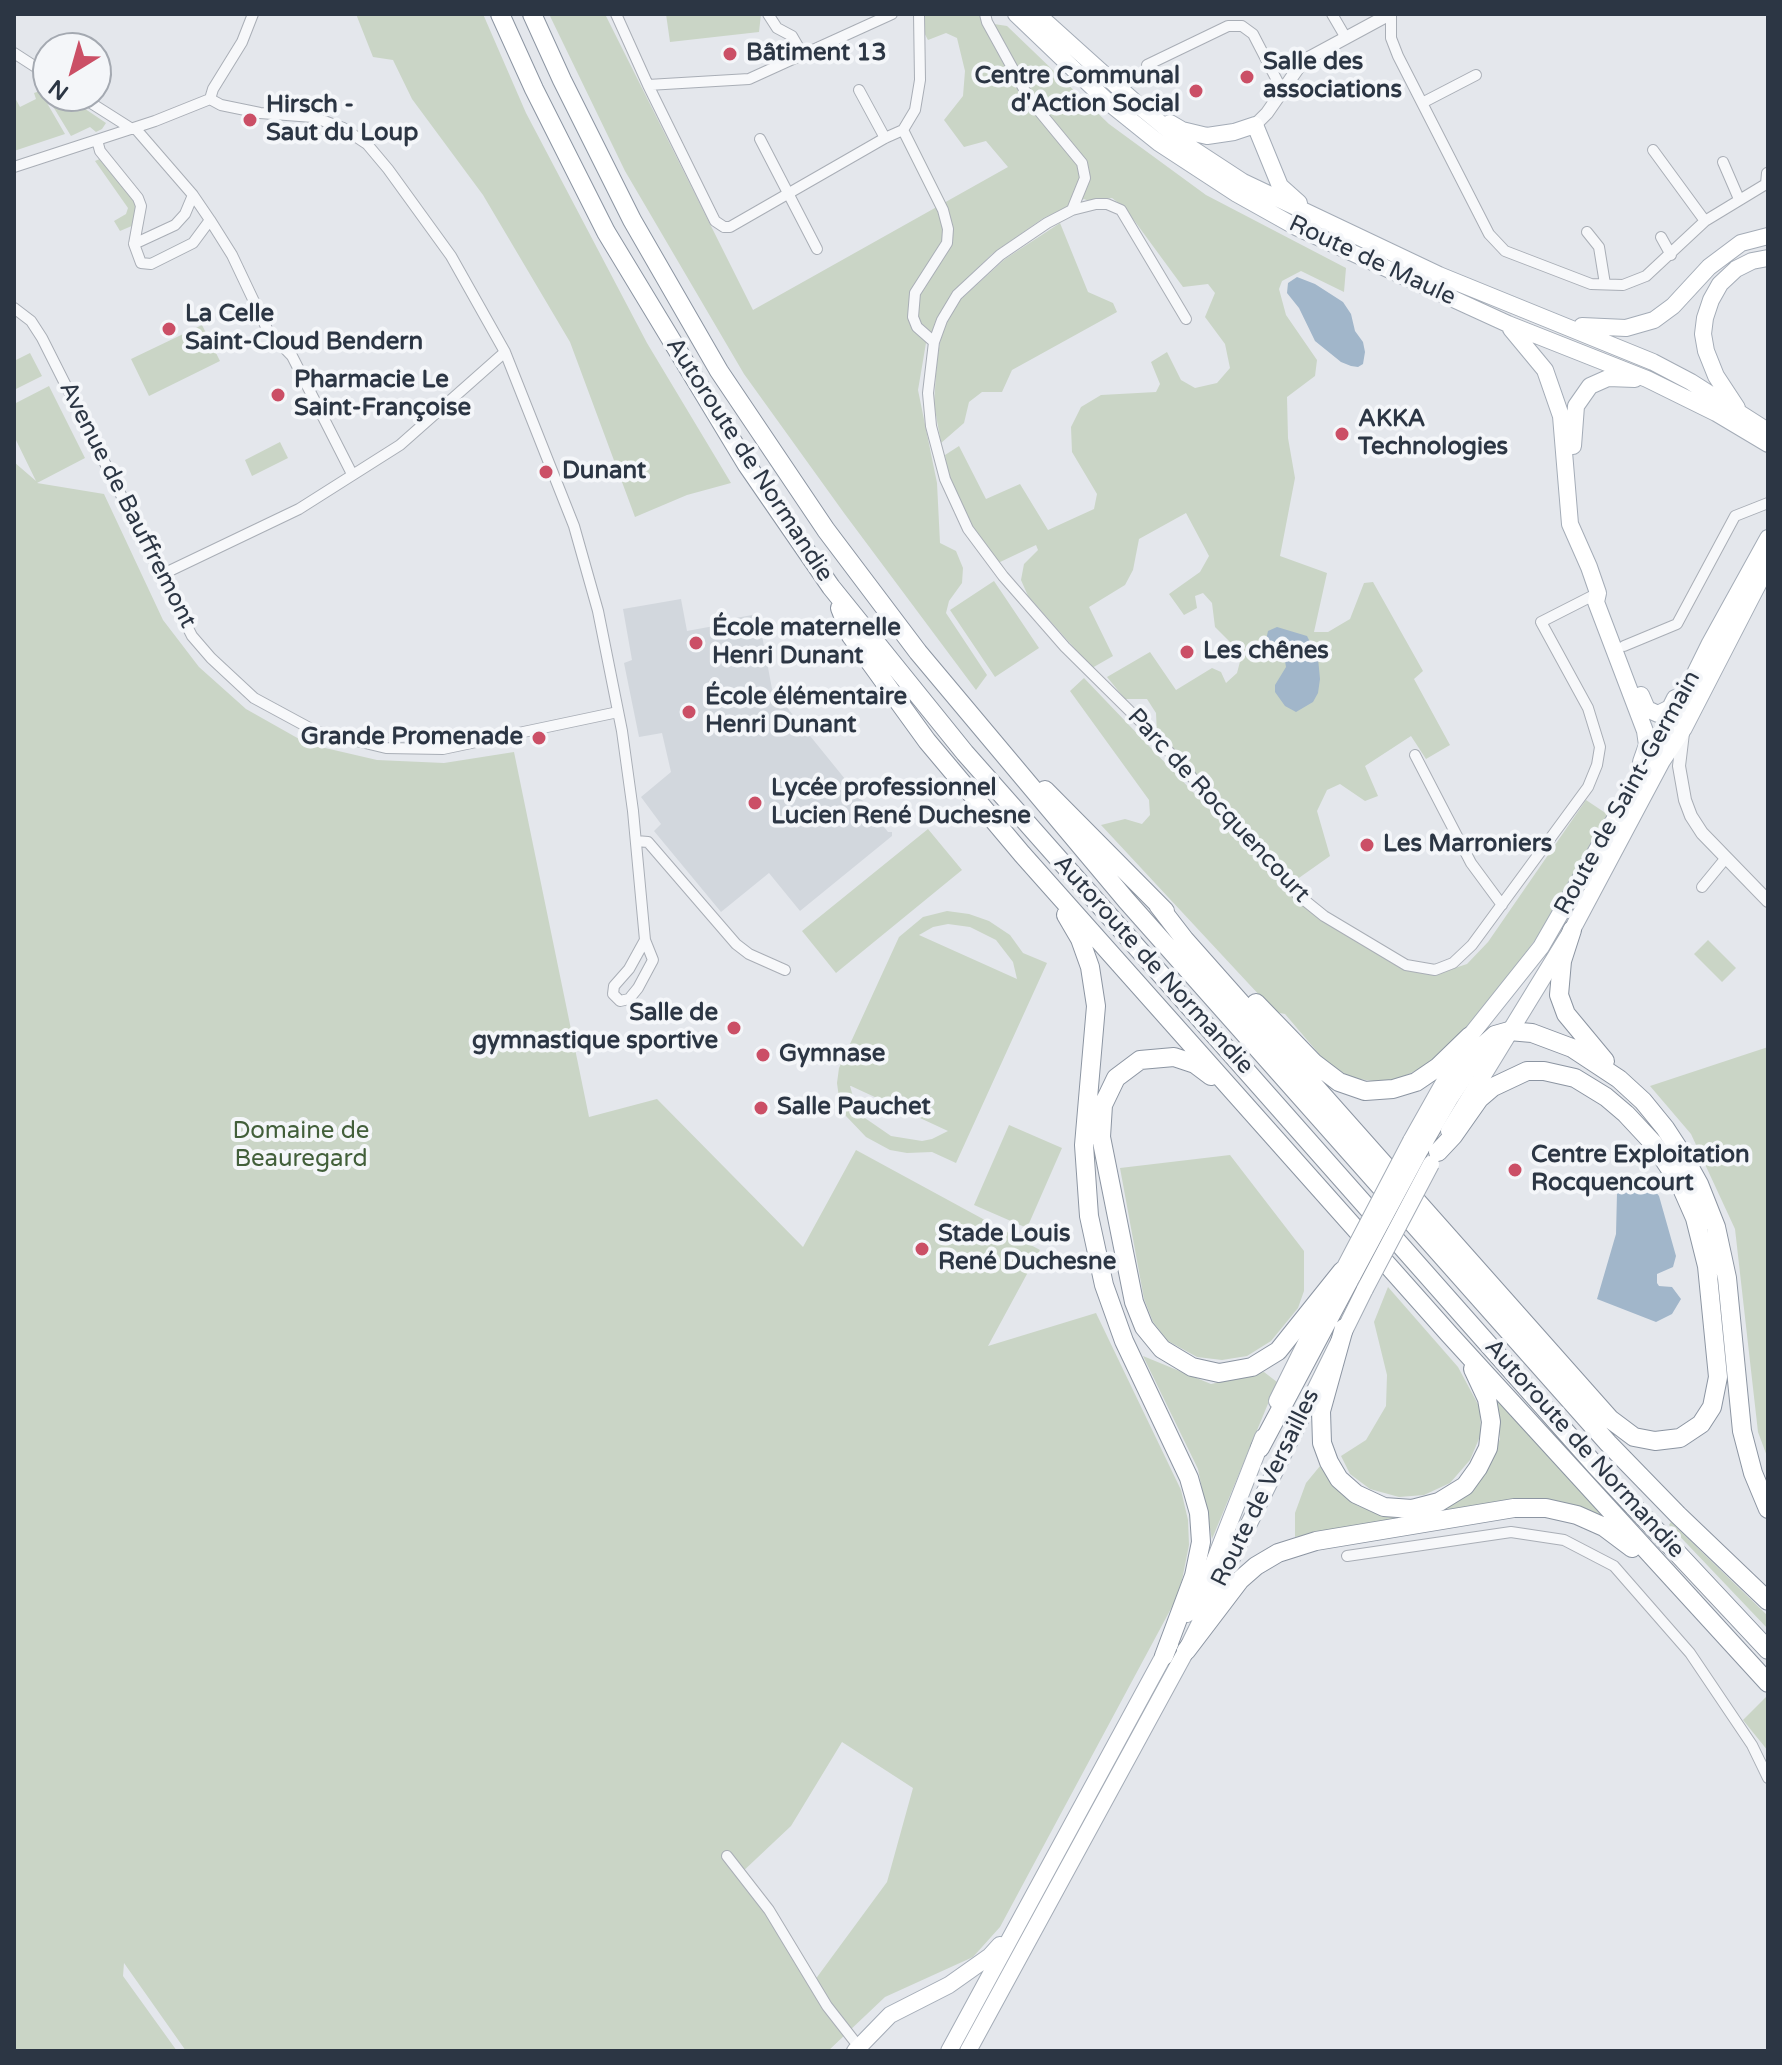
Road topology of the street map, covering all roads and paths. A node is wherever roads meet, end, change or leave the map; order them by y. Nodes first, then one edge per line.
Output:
1 (253, 14) edge
2 (500, 14) edge
3 (532, 14) edge
4 (616, 14) edge
5 (768, 14) edge
6 (892, 14) edge
7 (919, 14) edge
8 (985, 14) edge
9 (1016, 14) edge
10 (1037, 14) edge
11 (1048, 14) edge
12 (1332, 14) edge
13 (1390, 14) edge
14 (1064, 38) junction
15 (1346, 38) junction
16 (14, 53) edge
17 (803, 55) junction
18 (32, 65) edge
19 (1147, 65) dead end
20 (1476, 75) dead end
21 (648, 85) junction
22 (859, 90) dead end
23 (1283, 92) junction
24 (210, 99) junction
25 (1422, 103) junction
26 (1138, 105) junction
27 (106, 112) edge
28 (1255, 125) junction
29 (133, 128) junction
30 (903, 130) junction
31 (885, 138) junction
32 (760, 139) dead end
33 (97, 140) junction
34 (1653, 150) dead end
35 (1723, 162) dead end
36 (14, 167) edge
37 (1767, 173) edge
38 (788, 194) junction
39 (193, 195) junction
40 (1739, 199) junction
41 (1072, 210) junction
42 (210, 220) junction
43 (1705, 221) junction
44 (1587, 232) dead end
45 (1347, 233) junction
46 (1768, 236) edge
47 (1661, 237) dead end
48 (134, 244) junction
49 (817, 249) dead end
50 (1671, 255) junction
51 (1768, 258) edge
52 (1605, 284) junction
53 (14, 308) edge
54 (1186, 319) dead end
55 (1508, 324) junction
56 (1565, 324) junction
57 (934, 342) junction
58 (505, 352) junction
59 (1647, 379) junction
60 (1740, 413) junction
61 (1768, 431) edge
62 (1768, 444) edge
63 (352, 474) junction
64 (1768, 503) edge
65 (1768, 538) edge
66 (1586, 559) junction
67 (1766, 570) edge
68 (161, 575) junction
69 (831, 587) junction
70 (1598, 593) junction
71 (1710, 643) junction
72 (1624, 646) junction
73 (618, 712) junction
74 (1684, 728) junction
75 (1415, 755) dead end
76 (1016, 772) junction
77 (1640, 775) junction
78 (636, 841) junction
79 (1022, 854) junction
80 (1725, 859) junction
81 (1702, 887) dead end
82 (1768, 901) edge
83 (1158, 905) junction
84 (1502, 905) junction
85 (1572, 930) junction
86 (645, 940) junction
87 (785, 970) dead end
88 (1509, 1031) junction
89 (1470, 1036) junction
90 (1619, 1079) junction
91 (1250, 1108) junction
92 (1425, 1152) junction
93 (1346, 1271) junction
94 (1344, 1328) junction
95 (1449, 1334) junction
96 (1260, 1448) joint
97 (1768, 1509) edge
98 (1347, 1556) dead end
99 (1768, 1601) edge
100 (1699, 1611) junction
101 (1768, 1650) edge
102 (1186, 1651) junction
103 (1164, 1656) junction
104 (1768, 1683) edge
105 (1768, 1778) edge
106 (727, 1856) dead end
107 (1025, 1912) junction
108 (857, 2049) edge
109 (949, 2051) edge
110 (968, 2051) edge

1 - 24 street
2 - 69 highway, Autoroute de Normandie
3 - 76 highway, Autoroute de Normandie
4 - 21 street
5 - 17 street
6 - 17 street
7 - 30 street
8 - 41 street
9 - 55 main road, Route de Maule
10 - 14 main road, Route de Maule
11 - 14 main road
12 - 15 street
13 - 15 street
13 - 25 street
14 - 26 main road, Route de Maule
15 - 23 street
16 - 18 street
17 - 21 street
19 - 23 street
20 - 25 street
21 - 38 street
22 - 31 street
23 - 28 street
24 - 29 street
24 - 58 street
25 - 52 street
26 - 28 main road
26 - 45 main road, Route de Maule
27 - 29 street
28 - 45 main road
29 - 33 street
29 - 39 street
30 - 31 street
30 - 57 street
31 - 38 street
32 - 38 street
33 - 36 street
33 - 48 street
34 - 43 street
35 - 40 street
37 - 40 street
38 - 49 street
39 - 42 street
39 - 48 street
40 - 43 street
41 - 54 street, Parc de Rocquencourt
41 - 57 street, Parc de Rocquencourt
42 - 48 street
42 - 63 street
43 - 50 street
44 - 52 street
45 - 56 main road, Route de Maule
46 - 56 main road
47 - 50 street
50 - 52 street
51 - 60 main road
53 - 68 street, Avenue de Bauffremont
55 - 59 main road, Route de Maule
55 - 66 main road
56 - 60 main road, Route de Maule
57 - 84 street, Parc de Rocquencourt
58 - 63 street
58 - 73 street
59 - 62 main road, Route de Maule
59 - 66 main road
60 - 61 main road, Route de Maule
63 - 68 street
64 - 72 street
65 - 71 main road, Route de Saint-Germain
66 - 70 main road
67 - 74 main road, Route de Saint-Germain
68 - 73 street, Avenue de Bauffremont
69 - 79 highway
69 - 101 highway, Autoroute de Normandie
70 - 72 main road
70 - 77 main road
70 - 84 street, Parc de Rocquencourt
71 - 72 main road
71 - 77 main road, Route de Saint-Germain
73 - 78 street
74 - 80 street
74 - 85 main road, Route de Saint-Germain
75 - 84 street
76 - 83 highway
76 - 99 highway, Autoroute de Normandie
77 - 89 main road, Route de Saint-Germain
78 - 86 street
78 - 87 street
79 - 91 highway
79 - 103 highway
80 - 81 street
80 - 82 street
83 - 89 highway
83 - 92 highway
85 - 88 main road
85 - 90 highway
86 - 86 street
88 - 90 highway
88 - 92 highway
89 - 92 main road, Route de Versailles
90 - 97 highway
91 - 93 highway
91 - 95 highway
92 - 93 highway, bridge
92 - 94 main road, Route de Versailles, bridge
93 - 96 highway
94 - 95 highway
94 - 102 main road, Route de Versailles
95 - 100 highway
96 - 103 main road, Route de Versailles
98 - 105 street
100 - 102 highway
100 - 104 highway
102 - 110 main road, Route de Versailles
103 - 107 main road, Route de Versailles
106 - 108 street
107 - 108 main road
107 - 109 main road, Route de Versailles

